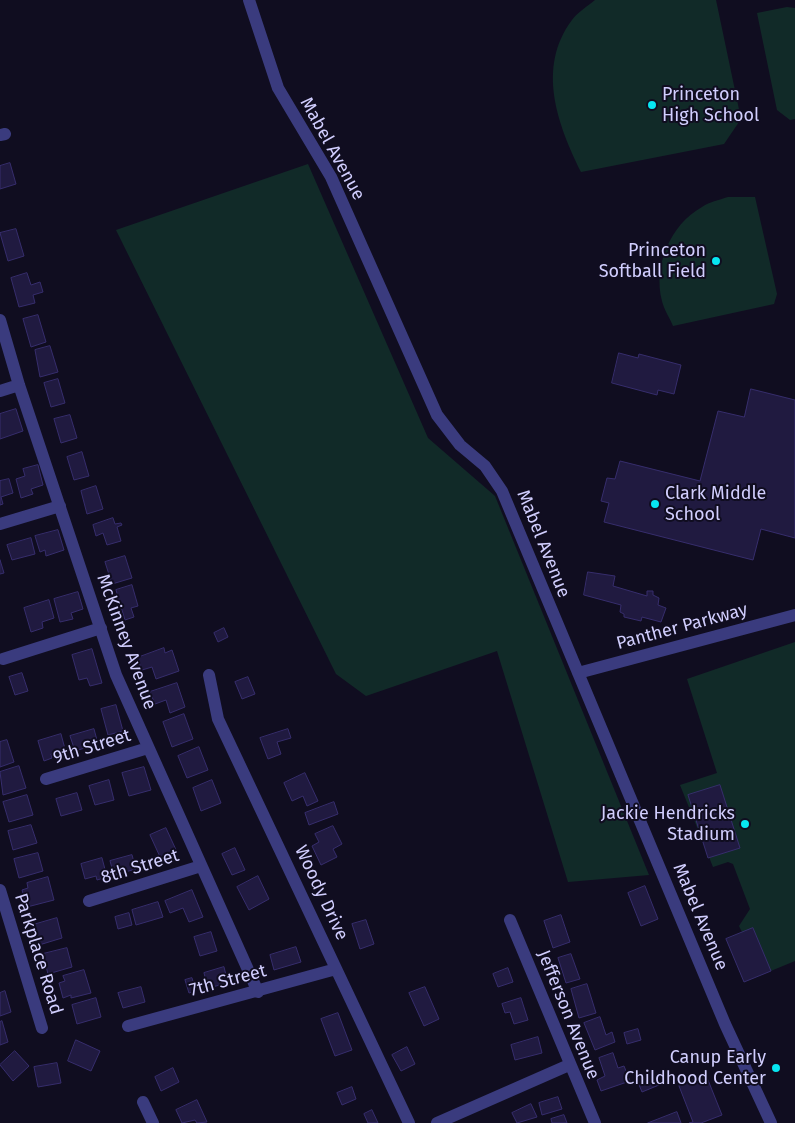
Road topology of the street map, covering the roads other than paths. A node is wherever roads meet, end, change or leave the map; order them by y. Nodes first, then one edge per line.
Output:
1 (249, 0) edge
2 (0, 320) edge
3 (19, 385) junction
4 (0, 391) edge
5 (60, 506) junction
6 (0, 524) edge
7 (795, 615) edge
8 (101, 628) junction
9 (3, 659) dead end
10 (578, 673) junction
11 (210, 675) dead end
12 (148, 748) junction
13 (46, 779) dead end
14 (201, 866) junction
15 (0, 890) edge
16 (89, 901) dead end
17 (2, 909) edge
18 (510, 920) dead end
19 (336, 969) junction
20 (258, 992) junction
21 (128, 1026) dead end
22 (42, 1028) dead end
23 (569, 1065) junction
24 (143, 1102) dead end
25 (153, 1123) edge
26 (409, 1123) edge
27 (437, 1123) edge
28 (595, 1123) edge
29 (771, 1123) edge

1 - 10 street, Mabel Avenue
2 - 3 street, McKinney Avenue
3 - 4 street
3 - 5 street, McKinney Avenue
5 - 6 street
5 - 8 street, McKinney Avenue
7 - 10 street, Panther Parkway
8 - 9 street
8 - 12 street, McKinney Avenue
10 - 29 street, Mabel Avenue
11 - 19 street, Woody Drive
12 - 13 street, 9th Street
12 - 14 street, McKinney Avenue
14 - 16 street, 8th Street
14 - 20 street, McKinney Avenue
15 - 17 street, Parkplace Road
17 - 22 street, Parkplace Road
18 - 23 street, Jefferson Avenue
19 - 20 street, 7th Street
19 - 26 street, Woody Drive
20 - 21 street, 7th Street
23 - 27 street
23 - 28 street, Jefferson Avenue
24 - 25 street

